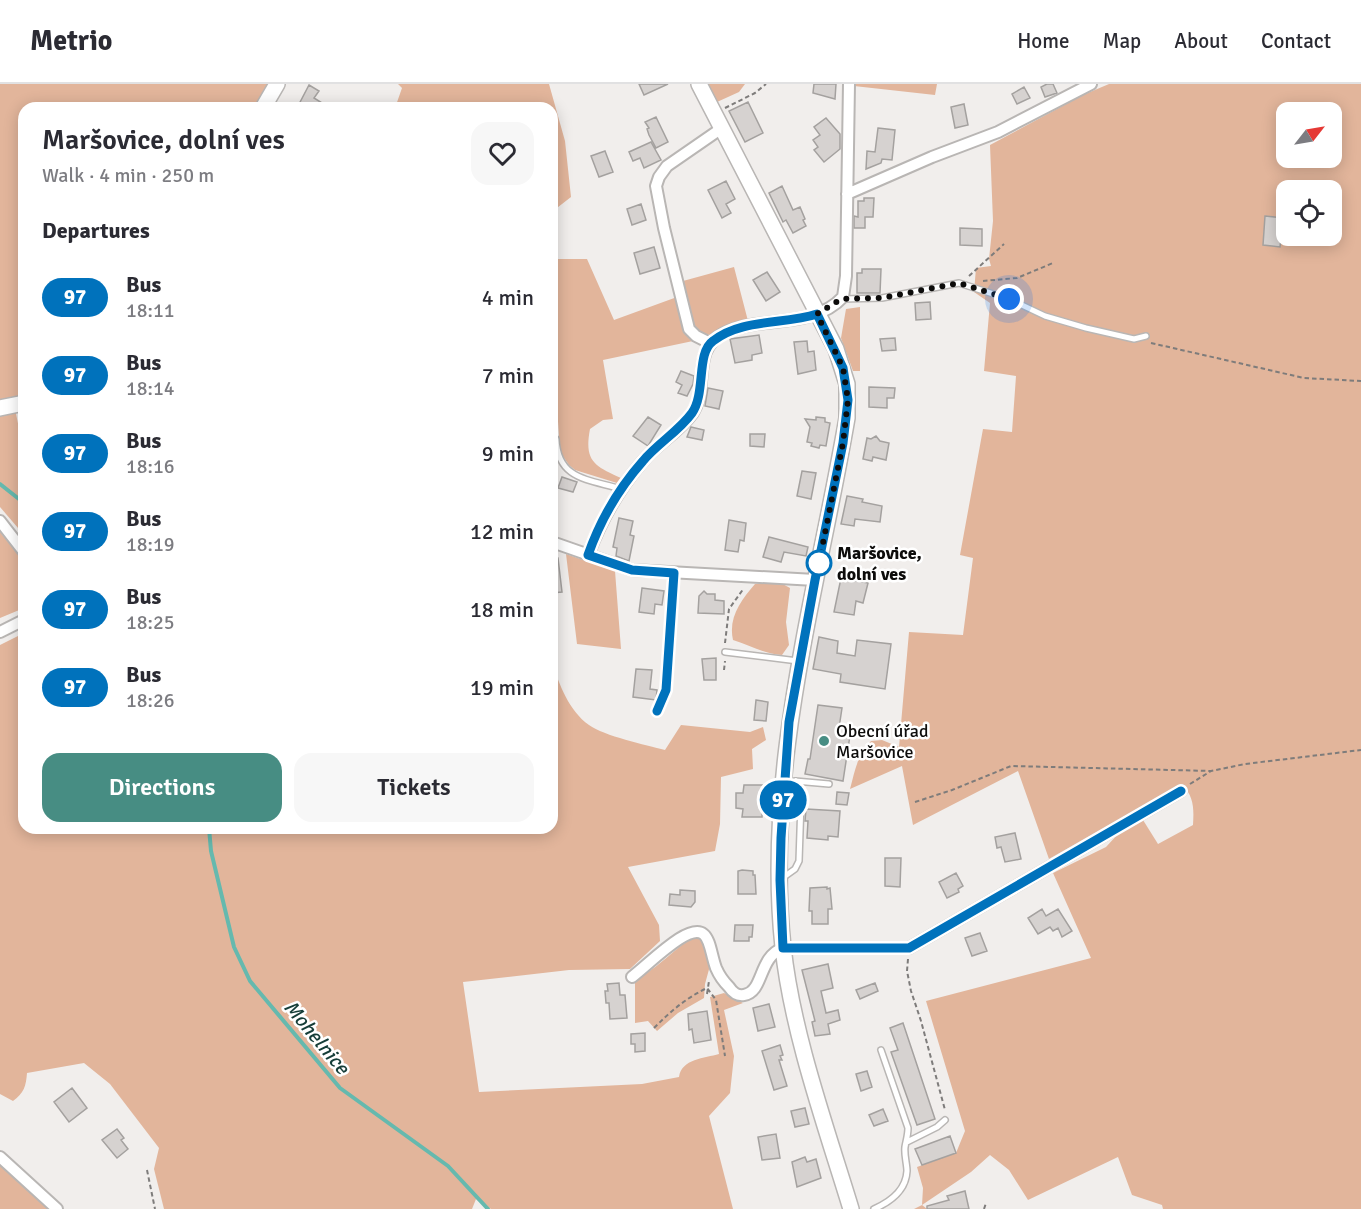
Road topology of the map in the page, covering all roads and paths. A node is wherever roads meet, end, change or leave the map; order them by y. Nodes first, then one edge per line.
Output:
1 (278, 84) edge
2 (699, 84) edge
3 (766, 84) edge
4 (849, 84) edge
5 (1091, 84) edge
6 (267, 102) edge
7 (714, 113) junction
8 (722, 128) junction
9 (847, 194) junction
10 (1004, 244) dead end
11 (1053, 262) dead end
12 (959, 283) junction
13 (841, 299) junction
14 (817, 314) junction
15 (1146, 336) dead end
16 (1134, 339) junction
17 (710, 343) junction
18 (1361, 381) edge
19 (18, 404) edge
20 (0, 408) edge
21 (558, 453) edge
22 (621, 489) junction
23 (0, 521) edge
24 (18, 544) edge
25 (558, 544) edge
26 (588, 555) junction
27 (674, 573) junction
28 (756, 578) junction
29 (815, 580) junction
30 (18, 623) edge
31 (0, 632) edge
32 (725, 652) junction
33 (800, 662) junction
34 (724, 670) dead end
35 (657, 711) dead end
36 (1361, 750) edge
37 (1211, 771) junction
38 (790, 780) junction
39 (829, 784) dead end
40 (1181, 791) joint
41 (915, 802) dead end
42 (783, 948) junction
43 (909, 948) junction
44 (632, 977) dead end
45 (654, 1028) dead end
46 (881, 1050) dead end
47 (725, 1056) dead end
48 (945, 1120) joint
49 (908, 1142) junction
50 (0, 1157) edge
51 (147, 1170) dead end
52 (986, 1203) dead end
53 (57, 1209) edge
54 (155, 1209) edge
55 (851, 1209) edge
56 (874, 1209) edge
57 (984, 1209) edge

1 - 6 main road
2 - 7 main road
3 - 7 path
4 - 9 street
5 - 9 street
7 - 8 main road
8 - 14 main road
8 - 17 street
9 - 13 street
10 - 12 path
11 - 12 path
12 - 13 lane
12 - 16 lane
13 - 14 street
14 - 17 street
14 - 29 main road
15 - 16 lane
16 - 18 path
17 - 22 street
19 - 20 main road
21 - 22 lane
22 - 26 street
23 - 24 street
25 - 26 street
26 - 27 street
27 - 28 street
27 - 35 lane
28 - 29 street
28 - 32 path
29 - 33 main road
30 - 31 street
32 - 33 lane
32 - 34 path
33 - 38 main road
36 - 37 path
37 - 40 path
37 - 41 path
38 - 39 lane
38 - 42 main road
40 - 43 street
42 - 43 street
42 - 44 street
42 - 55 main road
43 - 48 path
45 - 47 path
46 - 49 lane
48 - 49 lane
49 - 56 lane
50 - 53 street
51 - 54 path
52 - 57 path

